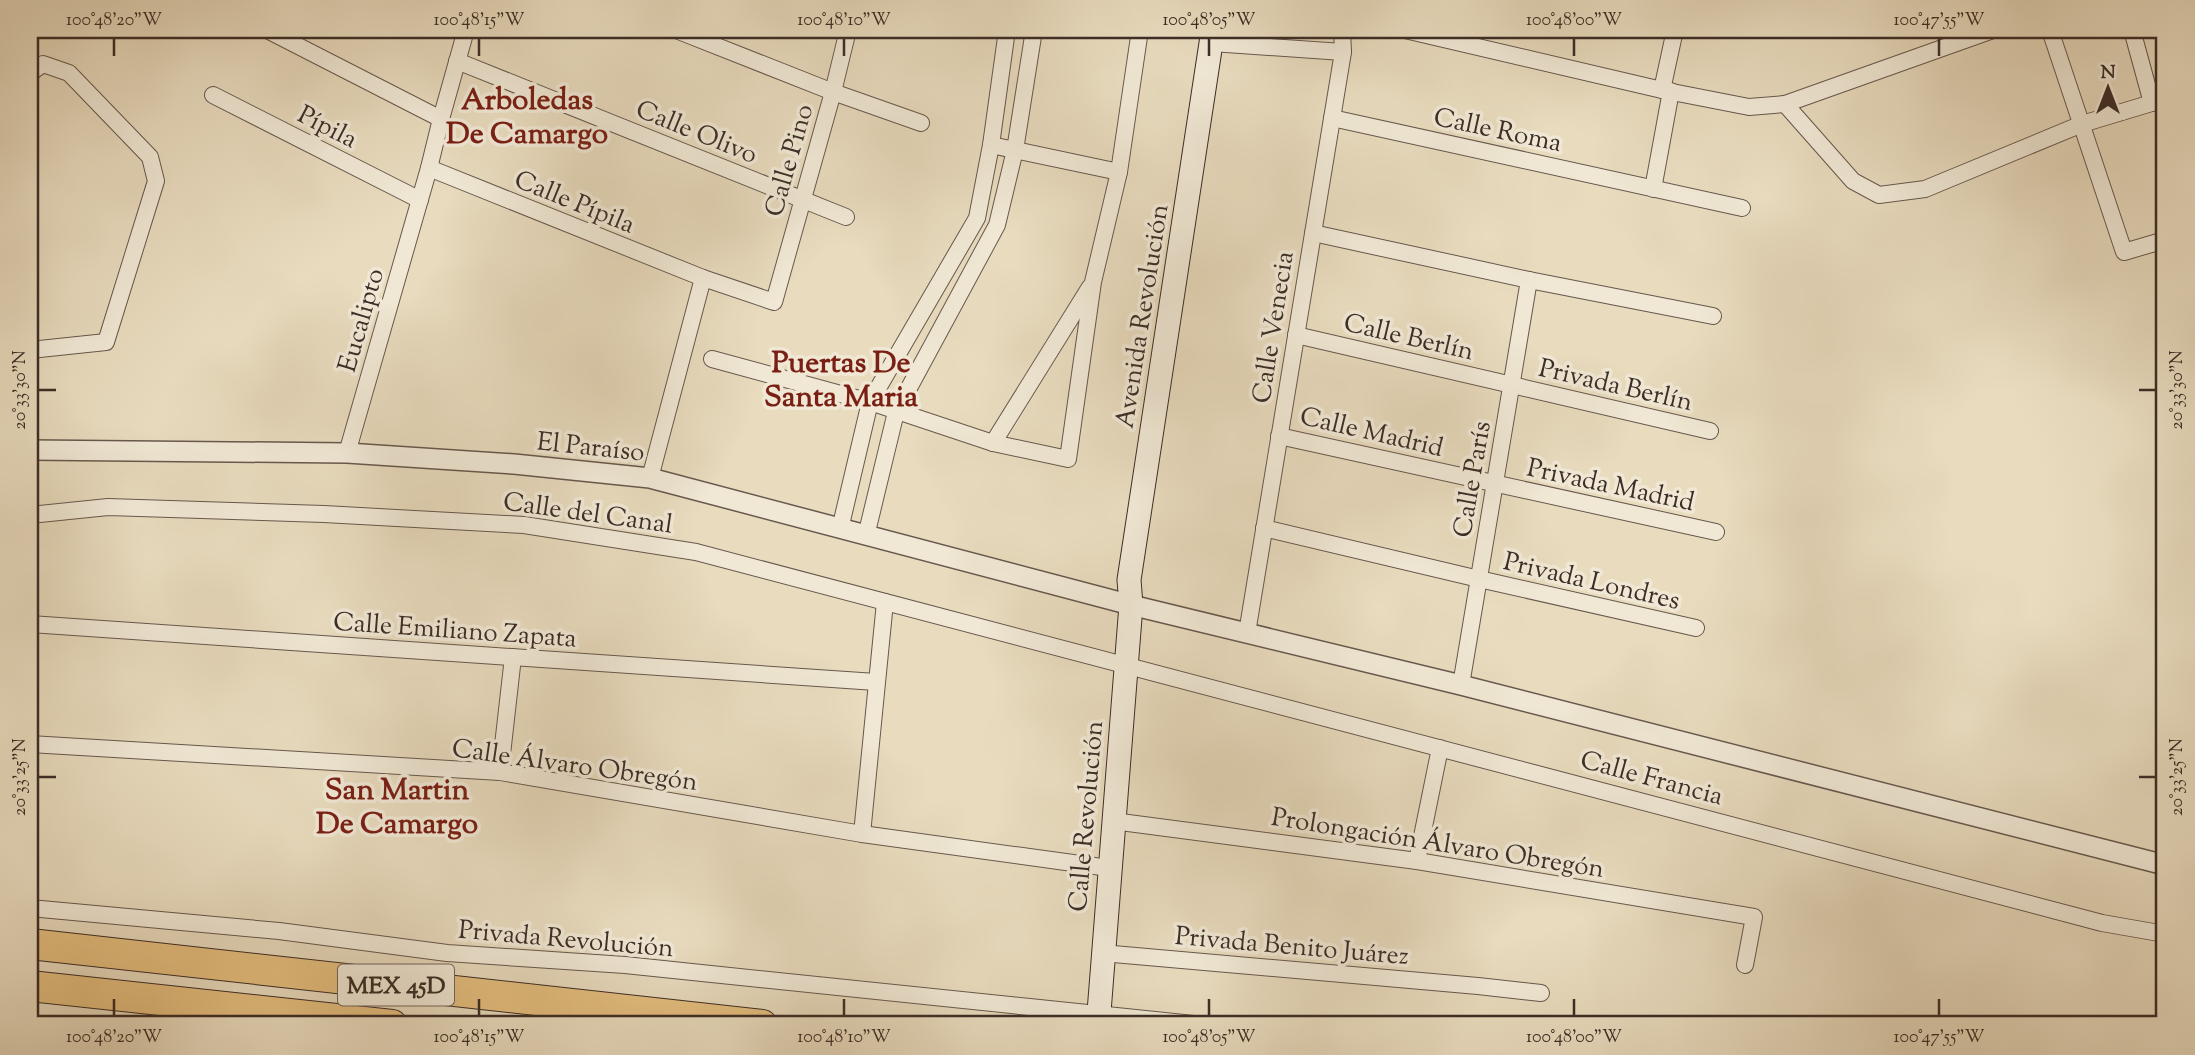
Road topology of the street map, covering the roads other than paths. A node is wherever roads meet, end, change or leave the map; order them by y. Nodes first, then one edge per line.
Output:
1 (267, 30) edge
2 (466, 30) edge
3 (676, 30) edge
4 (848, 30) edge
5 (1007, 30) edge
6 (1034, 30) edge
7 (1140, 30) edge
8 (1342, 30) edge
9 (1405, 30) edge
10 (1675, 30) edge
11 (1993, 30) edge
12 (2050, 30) edge
13 (2132, 30) edge
14 (1212, 36) edge
15 (1343, 52) junction
16 (457, 61) junction
17 (30, 72) edge
18 (1667, 90) junction
19 (833, 92) junction
20 (214, 95) dead end
21 (2159, 101) edge
22 (1785, 104) junction
23 (1332, 118) junction
24 (441, 119) junction
25 (921, 123) dead end
26 (2081, 124) junction
27 (991, 145) junction
28 (1015, 150) junction
29 (429, 168) junction
30 (1119, 173) junction
31 (1653, 189) junction
32 (420, 200) junction
33 (802, 200) junction
34 (1742, 208) dead end
35 (846, 217) dead end
36 (1313, 233) junction
37 (2165, 240) edge
38 (703, 278) junction
39 (1529, 280) junction
40 (1093, 282) junction
41 (774, 302) joint
42 (1713, 316) dead end
43 (1296, 335) junction
44 (30, 350) edge
45 (712, 359) dead end
46 (1511, 385) junction
47 (870, 402) junction
48 (896, 412) junction
49 (1710, 431) dead end
50 (1279, 436) junction
51 (993, 443) junction
52 (30, 450) edge
53 (347, 453) junction
54 (650, 478) junction
55 (1495, 484) junction
56 (30, 514) edge
57 (1264, 528) junction
58 (840, 529) junction
59 (1716, 532) dead end
60 (866, 536) junction
61 (1479, 579) junction
62 (885, 603) junction
63 (1131, 608) junction
64 (30, 624) edge
65 (1696, 628) dead end
66 (1247, 633) junction
67 (513, 657) junction
68 (1126, 660) junction
69 (876, 682) junction
70 (1461, 685) junction
71 (30, 744) edge
72 (1440, 748) junction
73 (500, 772) junction
74 (1113, 821) junction
75 (862, 834) junction
76 (1417, 860) junction
77 (2165, 865) edge
78 (1109, 868) junction
79 (30, 908) edge
80 (2165, 934) edge
81 (30, 944) edge
82 (1102, 953) junction
83 (1745, 965) dead end
84 (30, 986) edge
85 (1541, 993) dead end
86 (1098, 1020) edge
87 (392, 1025) edge
88 (762, 1025) edge
89 (1203, 1025) edge

1 - 24 street
2 - 16 street, Eucalipto
3 - 19 street
4 - 19 street, Calle Pino
5 - 27 street
6 - 28 street
7 - 30 street
8 - 15 street, Calle Venecia
9 - 18 street
10 - 18 street
11 - 22 street
12 - 26 street
13 - 21 street
14 - 15 street
14 - 63 main road, Avenida Revolución
15 - 23 street, Calle Venecia
16 - 24 street, Eucalipto
16 - 33 street, Calle Olivo
17 - 44 street
18 - 22 street
18 - 31 street
19 - 25 street
19 - 33 street, Calle Pino
20 - 32 street, Pípila
21 - 26 street
22 - 26 street
23 - 31 street, Calle Roma
23 - 36 street, Calle Venecia
24 - 29 street, Eucalipto
26 - 37 street
27 - 28 street
27 - 47 street
28 - 30 street
28 - 48 street
29 - 32 street, Eucalipto
29 - 38 street, Calle Pípila
30 - 40 street
31 - 34 street, Calle Roma
32 - 53 street, Eucalipto
33 - 35 street, Calle Olivo
33 - 41 street, Calle Pino
36 - 39 street
36 - 43 street, Calle Venecia
38 - 41 street, Calle Pípila
38 - 54 street
39 - 42 street
39 - 46 street, Calle París
40 - 51 street
40 - 51 street
43 - 46 street, Calle Berlín
43 - 50 street, Calle Venecia
45 - 47 street
46 - 49 street, Privada Berlín
46 - 55 street, Calle París
47 - 48 street
47 - 58 street
48 - 51 street
48 - 60 street
50 - 55 street, Calle Madrid
50 - 57 street, Calle Venecia
52 - 53 street, El Paraíso
53 - 54 street, El Paraíso
54 - 58 street, El Paraíso
55 - 59 street, Privada Madrid
55 - 61 street, Calle París
56 - 62 street, Calle del Canal
57 - 61 street, Privada Londres
57 - 66 street, Calle Venecia
58 - 60 street, El Paraíso
60 - 63 street, El Paraíso
61 - 65 street, Privada Londres
61 - 70 street, Calle París
62 - 68 street, Calle del Canal
62 - 69 street
63 - 66 street, Calle Francia
63 - 68 main road, Calle Revolución
64 - 67 street, Calle Emiliano Zapata
66 - 70 street, Calle Francia
67 - 69 street, Calle Emiliano Zapata
67 - 73 street
68 - 72 street, Calle Francia
68 - 74 main road, Calle Revolución
69 - 75 street
70 - 77 street, Calle Francia
71 - 73 street, Calle Álvaro Obregón
72 - 76 street
72 - 80 street, Calle Francia
73 - 75 street, Calle Álvaro Obregón
74 - 76 street, Prolongación Álvaro Obregón
74 - 78 main road, Calle Revolución
75 - 78 street, Calle Álvaro Obregón
76 - 83 street, Prolongación Álvaro Obregón
78 - 82 main road, Calle Revolución
79 - 86 street, Privada Revolución
81 - 88 highway, MEX 45D
82 - 85 street, Privada Benito Juárez
82 - 86 main road, Calle Revolución
84 - 87 highway, MEX 45D
86 - 89 street, Privada Revolución

